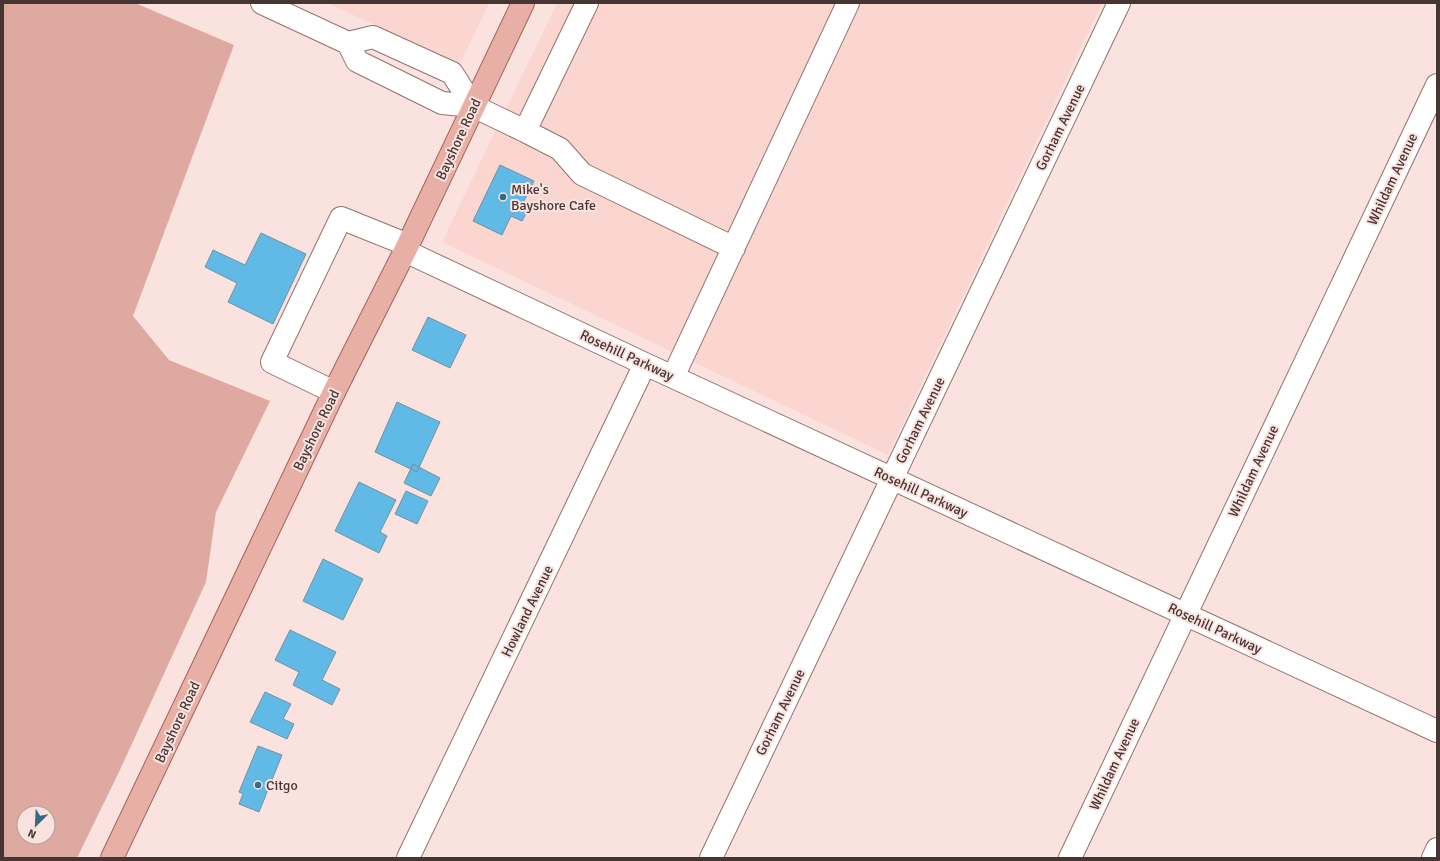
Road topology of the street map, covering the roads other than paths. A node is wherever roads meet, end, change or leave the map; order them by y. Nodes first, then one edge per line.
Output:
1 (262, 3) edge
2 (587, 3) edge
3 (848, 3) edge
4 (1119, 3) edge
5 (516, 8) edge
6 (348, 43) junction
7 (1437, 85) edge
8 (473, 106) junction
9 (525, 131) junction
10 (406, 248) junction
11 (734, 248) junction
12 (645, 364) junction
13 (673, 377) junction
14 (334, 392) junction
15 (892, 478) junction
16 (1186, 614) junction
17 (1437, 730) edge
18 (1437, 849) edge
19 (112, 858) edge
20 (408, 858) edge
21 (710, 858) edge
22 (1070, 858) edge
23 (1433, 858) edge

1 - 6 street
2 - 9 street
3 - 11 street
4 - 15 street, Gorham Avenue
5 - 8 main road, Bayshore Road
6 - 8 street
6 - 8 street
7 - 16 street, Whildam Avenue
8 - 9 street
8 - 10 main road, Bayshore Road
9 - 11 street
10 - 12 street, Rosehill Parkway
10 - 14 main road, Bayshore Road
10 - 14 street, Rosehill Parkway
11 - 13 street
12 - 13 street, Rosehill Parkway
12 - 20 street, Howland Avenue
13 - 15 street, Rosehill Parkway
14 - 19 main road, Bayshore Road
15 - 16 street, Rosehill Parkway
15 - 21 street, Gorham Avenue
16 - 17 street, Rosehill Parkway
16 - 22 street, Whildam Avenue
18 - 23 street

